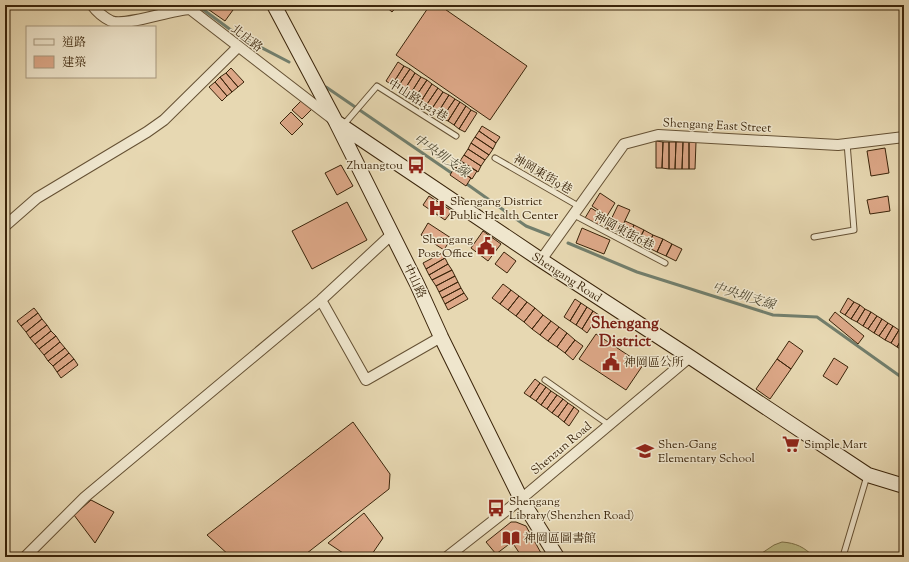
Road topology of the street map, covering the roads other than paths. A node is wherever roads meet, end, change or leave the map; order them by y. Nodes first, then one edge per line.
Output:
1 (92, 5) edge
2 (274, 5) edge
3 (238, 48) junction
4 (336, 122) junction
5 (456, 136) dead end
6 (904, 137) edge
7 (847, 144) junction
8 (496, 158) dead end
9 (577, 211) junction
10 (5, 226) edge
11 (392, 235) junction
12 (814, 237) dead end
13 (541, 260) junction
14 (665, 263) dead end
15 (321, 300) junction
16 (441, 337) junction
17 (690, 357) junction
18 (545, 380) dead end
19 (609, 425) junction
20 (868, 475) junction
21 (904, 486) edge
22 (521, 499) junction
23 (25, 557) edge
24 (448, 557) edge
25 (557, 557) edge
26 (846, 557) edge

1 - 3 street, 北庄路
2 - 4 street, 中山路
3 - 4 street, 北庄路
3 - 10 street
4 - 5 lane, 中山路1323巷
4 - 11 street, 中山路
4 - 13 street, Shengang Road
6 - 7 street, Shengang East Street
7 - 9 street, Shengang East Street
7 - 12 lane
8 - 9 lane, 神岡東街9巷
9 - 13 street, Shengang East Street
9 - 14 lane, 神岡東街6巷
11 - 15 street
11 - 16 street, 中山路
13 - 17 street, Shengang Road
15 - 16 street
15 - 23 street
16 - 22 street, 中山路
17 - 19 street, Shenzun Road
17 - 20 street, Shengang Road
18 - 19 lane
19 - 22 street, Shenzun Road
20 - 21 street, Shengang Road
20 - 26 lane
22 - 24 street, Shenzun Road
22 - 25 street, 中山路

